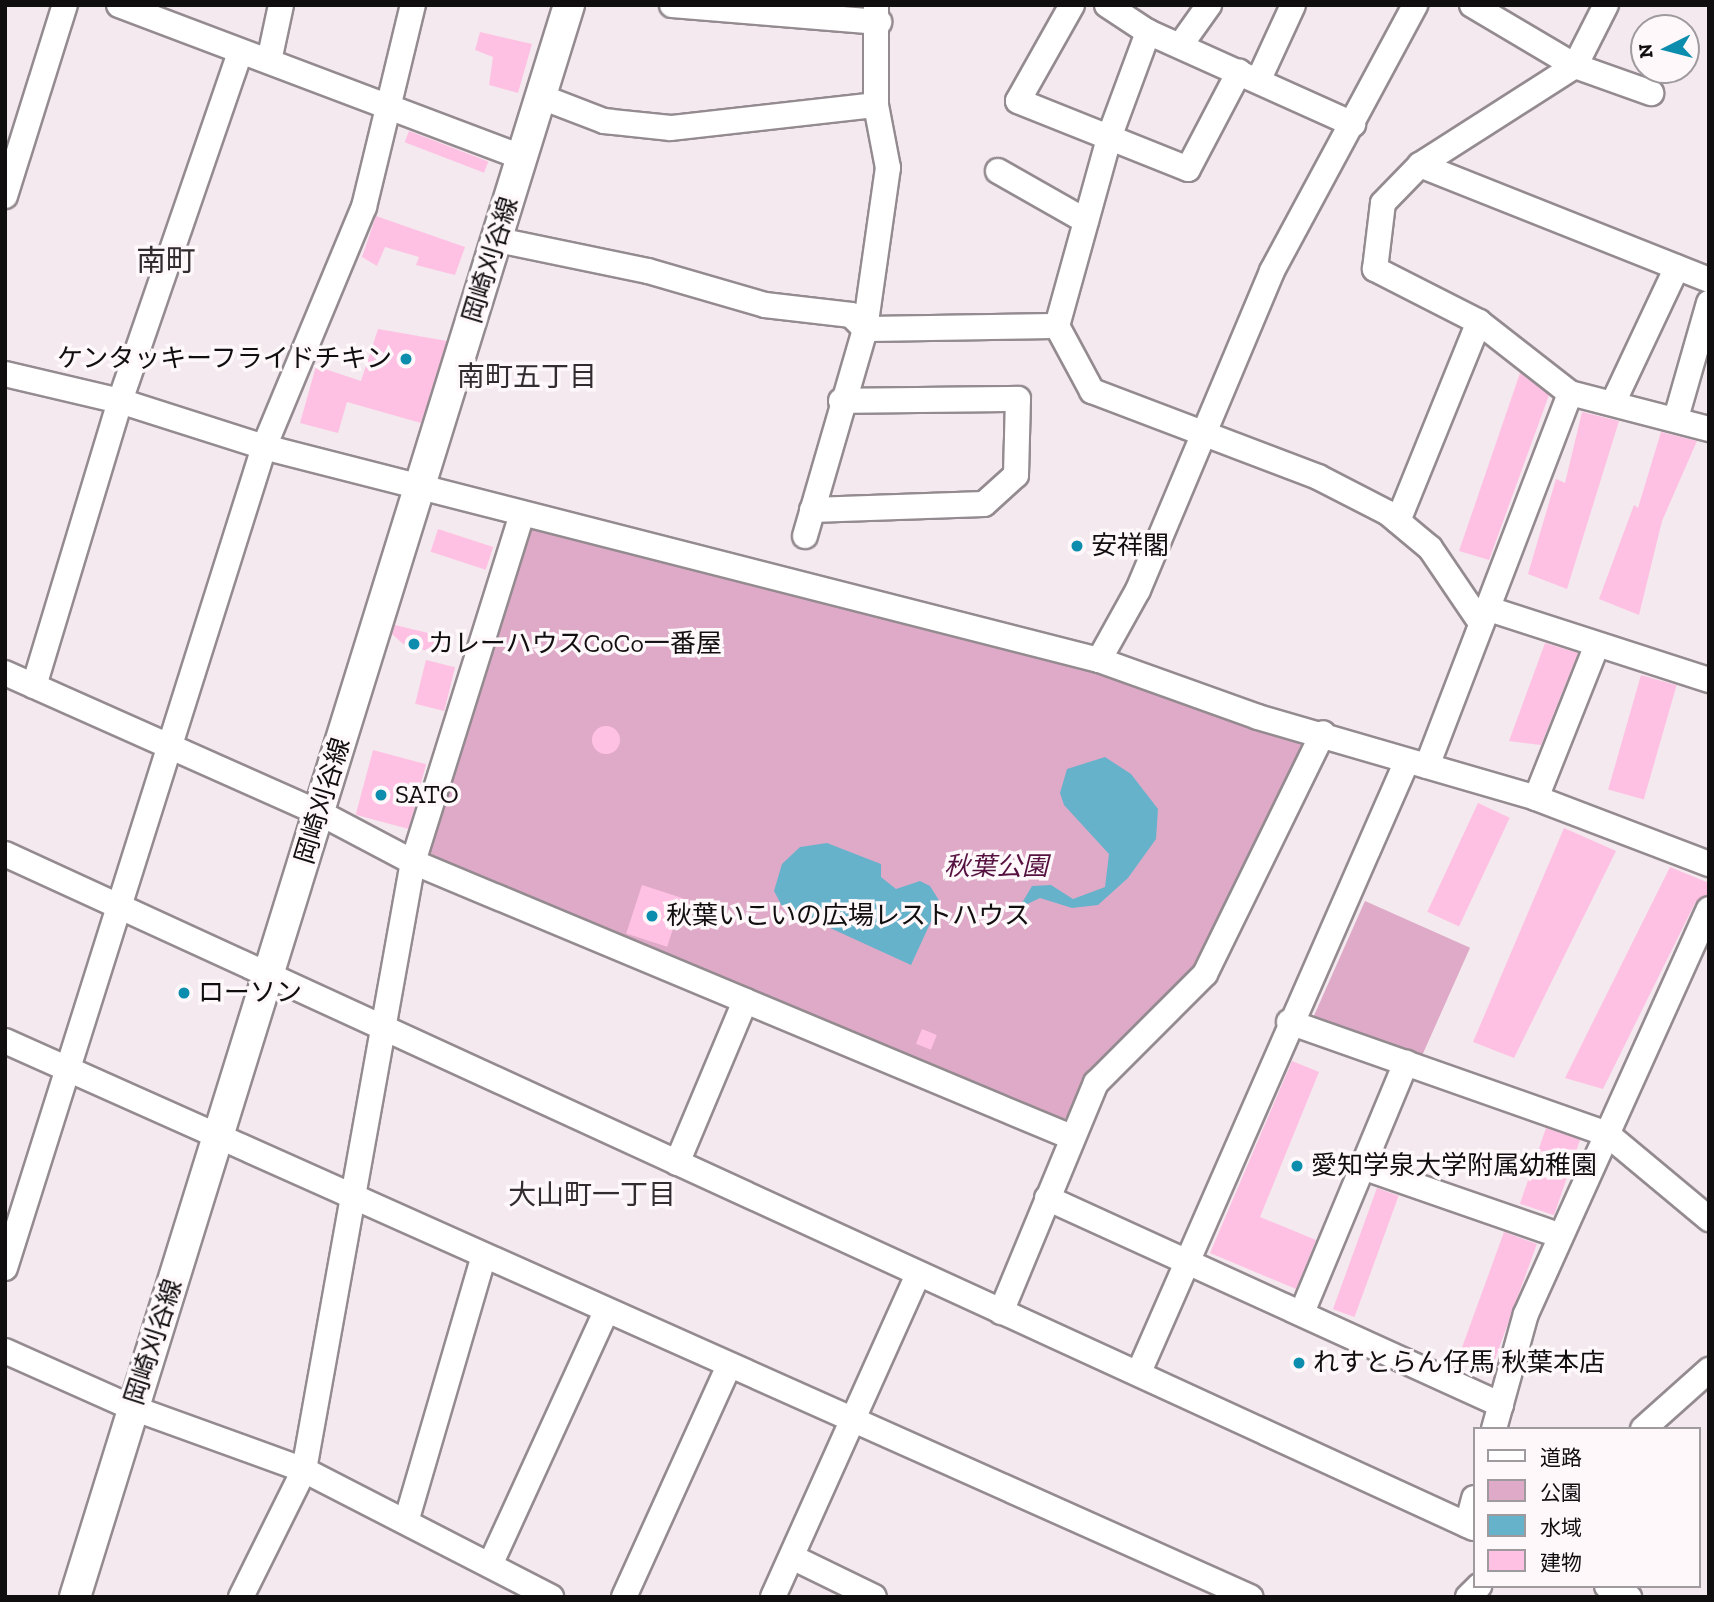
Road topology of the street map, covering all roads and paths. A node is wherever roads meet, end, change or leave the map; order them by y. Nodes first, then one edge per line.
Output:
1 (65, 5) edge
2 (119, 5) edge
3 (281, 5) edge
4 (413, 5) edge
5 (569, 5) edge
6 (672, 5) edge
7 (1072, 5) edge
8 (1107, 5) edge
9 (1209, 5) edge
10 (1293, 5) edge
11 (1415, 5) edge
12 (1472, 5) edge
13 (1606, 5) edge
14 (877, 13) edge
15 (1149, 32) junction
16 (1182, 43) junction
17 (239, 55) junction
18 (269, 61) junction
19 (1575, 66) junction
20 (1249, 76) junction
21 (1651, 93) dead end
22 (539, 96) junction
23 (876, 105) junction
24 (388, 106) junction
25 (1353, 124) junction
26 (1110, 135) junction
27 (523, 158) junction
28 (1420, 165) junction
29 (998, 171) dead end
30 (5, 196) edge
31 (1086, 221) junction
32 (498, 240) junction
33 (1677, 267) junction
34 (1709, 280) edge
35 (1709, 303) edge
36 (1479, 322) junction
37 (1057, 327) junction
38 (864, 330) junction
39 (5, 374) edge
40 (1570, 393) junction
41 (120, 401) junction
42 (841, 401) junction
43 (1613, 403) junction
44 (1676, 418) junction
45 (1709, 429) edge
46 (1202, 435) junction
47 (264, 447) junction
48 (421, 483) junction
49 (812, 510) junction
50 (522, 514) junction
51 (1398, 521) junction
52 (805, 536) dead end
53 (1484, 616) junction
54 (1597, 645) junction
55 (1099, 660) junction
56 (5, 673) edge
57 (1709, 680) edge
58 (34, 686) junction
59 (1323, 733) junction
60 (171, 747) junction
61 (1417, 763) junction
62 (1536, 798) junction
63 (320, 813) junction
64 (5, 854) edge
65 (413, 862) junction
66 (1709, 864) edge
67 (118, 905) junction
68 (1706, 925) edge
69 (269, 975) junction
70 (745, 1001) junction
71 (1289, 1022) junction
72 (382, 1027) junction
73 (5, 1041) edge
74 (1406, 1063) junction
75 (68, 1070) junction
76 (1607, 1134) junction
77 (1071, 1137) junction
78 (219, 1140) junction
79 (677, 1163) junction
80 (1365, 1168) junction
81 (1046, 1198) junction
82 (356, 1200) junction
83 (1709, 1219) edge
84 (1560, 1236) junction
85 (484, 1256) junction
86 (1186, 1259) junction
87 (5, 1268) edge
88 (918, 1275) junction
89 (1303, 1310) junction
90 (606, 1312) junction
91 (1001, 1312) junction
92 (5, 1351) edge
93 (729, 1366) junction
94 (1709, 1370) edge
95 (1139, 1372) junction
96 (133, 1408) junction
97 (1497, 1417) edge
98 (852, 1421) junction
99 (1645, 1427) edge
100 (304, 1470) junction
101 (405, 1522) junction
102 (1470, 1526) edge
103 (792, 1557) junction
104 (490, 1566) junction
105 (1611, 1588) edge
106 (249, 1594) edge
107 (75, 1597) edge
108 (551, 1597) edge
109 (624, 1597) edge
110 (773, 1597) edge
111 (874, 1597) edge
112 (1250, 1597) edge
113 (1629, 1597) edge

1 - 30 street
2 - 17 street
3 - 18 street
4 - 24 street
5 - 22 main road, 岡崎刈谷線
6 - 14 street
7 - 26 street
8 - 15 street
9 - 16 street
10 - 20 street
11 - 25 street
12 - 19 street
13 - 19 street
14 - 23 street
15 - 16 street
15 - 26 street
16 - 20 street
17 - 18 street
17 - 41 street
18 - 24 street
19 - 21 street
19 - 28 street
20 - 25 street
20 - 26 street
22 - 23 street
22 - 27 main road, 岡崎刈谷線
23 - 38 street
24 - 27 street
24 - 47 street
25 - 46 street
26 - 31 street
27 - 32 main road, 岡崎刈谷線
28 - 33 street
28 - 36 street
29 - 31 street
31 - 37 street
32 - 38 street
32 - 48 main road, 岡崎刈谷線
33 - 34 street
33 - 43 street
35 - 44 street
36 - 40 street
36 - 51 street
37 - 38 street
37 - 46 street
38 - 42 street
39 - 41 street
40 - 43 street
40 - 53 street
41 - 47 street
41 - 58 street
42 - 49 street
42 - 49 street
43 - 44 street
44 - 45 street
46 - 51 street
46 - 55 street
47 - 48 street
47 - 60 street
48 - 50 street
48 - 63 main road, 岡崎刈谷線
49 - 52 street
50 - 55 street
50 - 65 street
51 - 53 street
53 - 54 street
53 - 61 street
54 - 57 street
54 - 62 street
55 - 59 street
56 - 58 street
58 - 60 street
59 - 61 street
59 - 77 street
60 - 63 street
60 - 67 street
61 - 62 street
61 - 71 street
62 - 66 street
63 - 65 street
63 - 69 main road, 岡崎刈谷線
64 - 67 street
65 - 70 street
65 - 72 street
67 - 69 street
67 - 75 street
68 - 76 street
69 - 72 street
69 - 78 main road, 岡崎刈谷線
70 - 77 street
70 - 79 street
71 - 74 street
71 - 86 street
72 - 79 street
72 - 82 street
73 - 75 street
74 - 76 street
74 - 80 street
75 - 78 street
75 - 87 street
76 - 83 street
76 - 84 street
77 - 81 street
78 - 82 street
78 - 96 main road, 岡崎刈谷線
79 - 88 street
80 - 84 street
80 - 89 street
81 - 86 street
81 - 91 street
82 - 85 street
82 - 100 street
84 - 97 street
85 - 90 street
85 - 101 street
86 - 89 street
86 - 95 street
88 - 91 street
88 - 98 street
89 - 97 street
90 - 93 street
90 - 104 street
91 - 95 street
92 - 96 street
93 - 98 street
93 - 109 street
94 - 99 street
95 - 102 street
96 - 100 street
96 - 107 main road, 岡崎刈谷線
98 - 103 street
98 - 112 street
100 - 101 street
100 - 106 street
101 - 104 street
103 - 110 street
103 - 111 street
104 - 108 street
105 - 113 street

